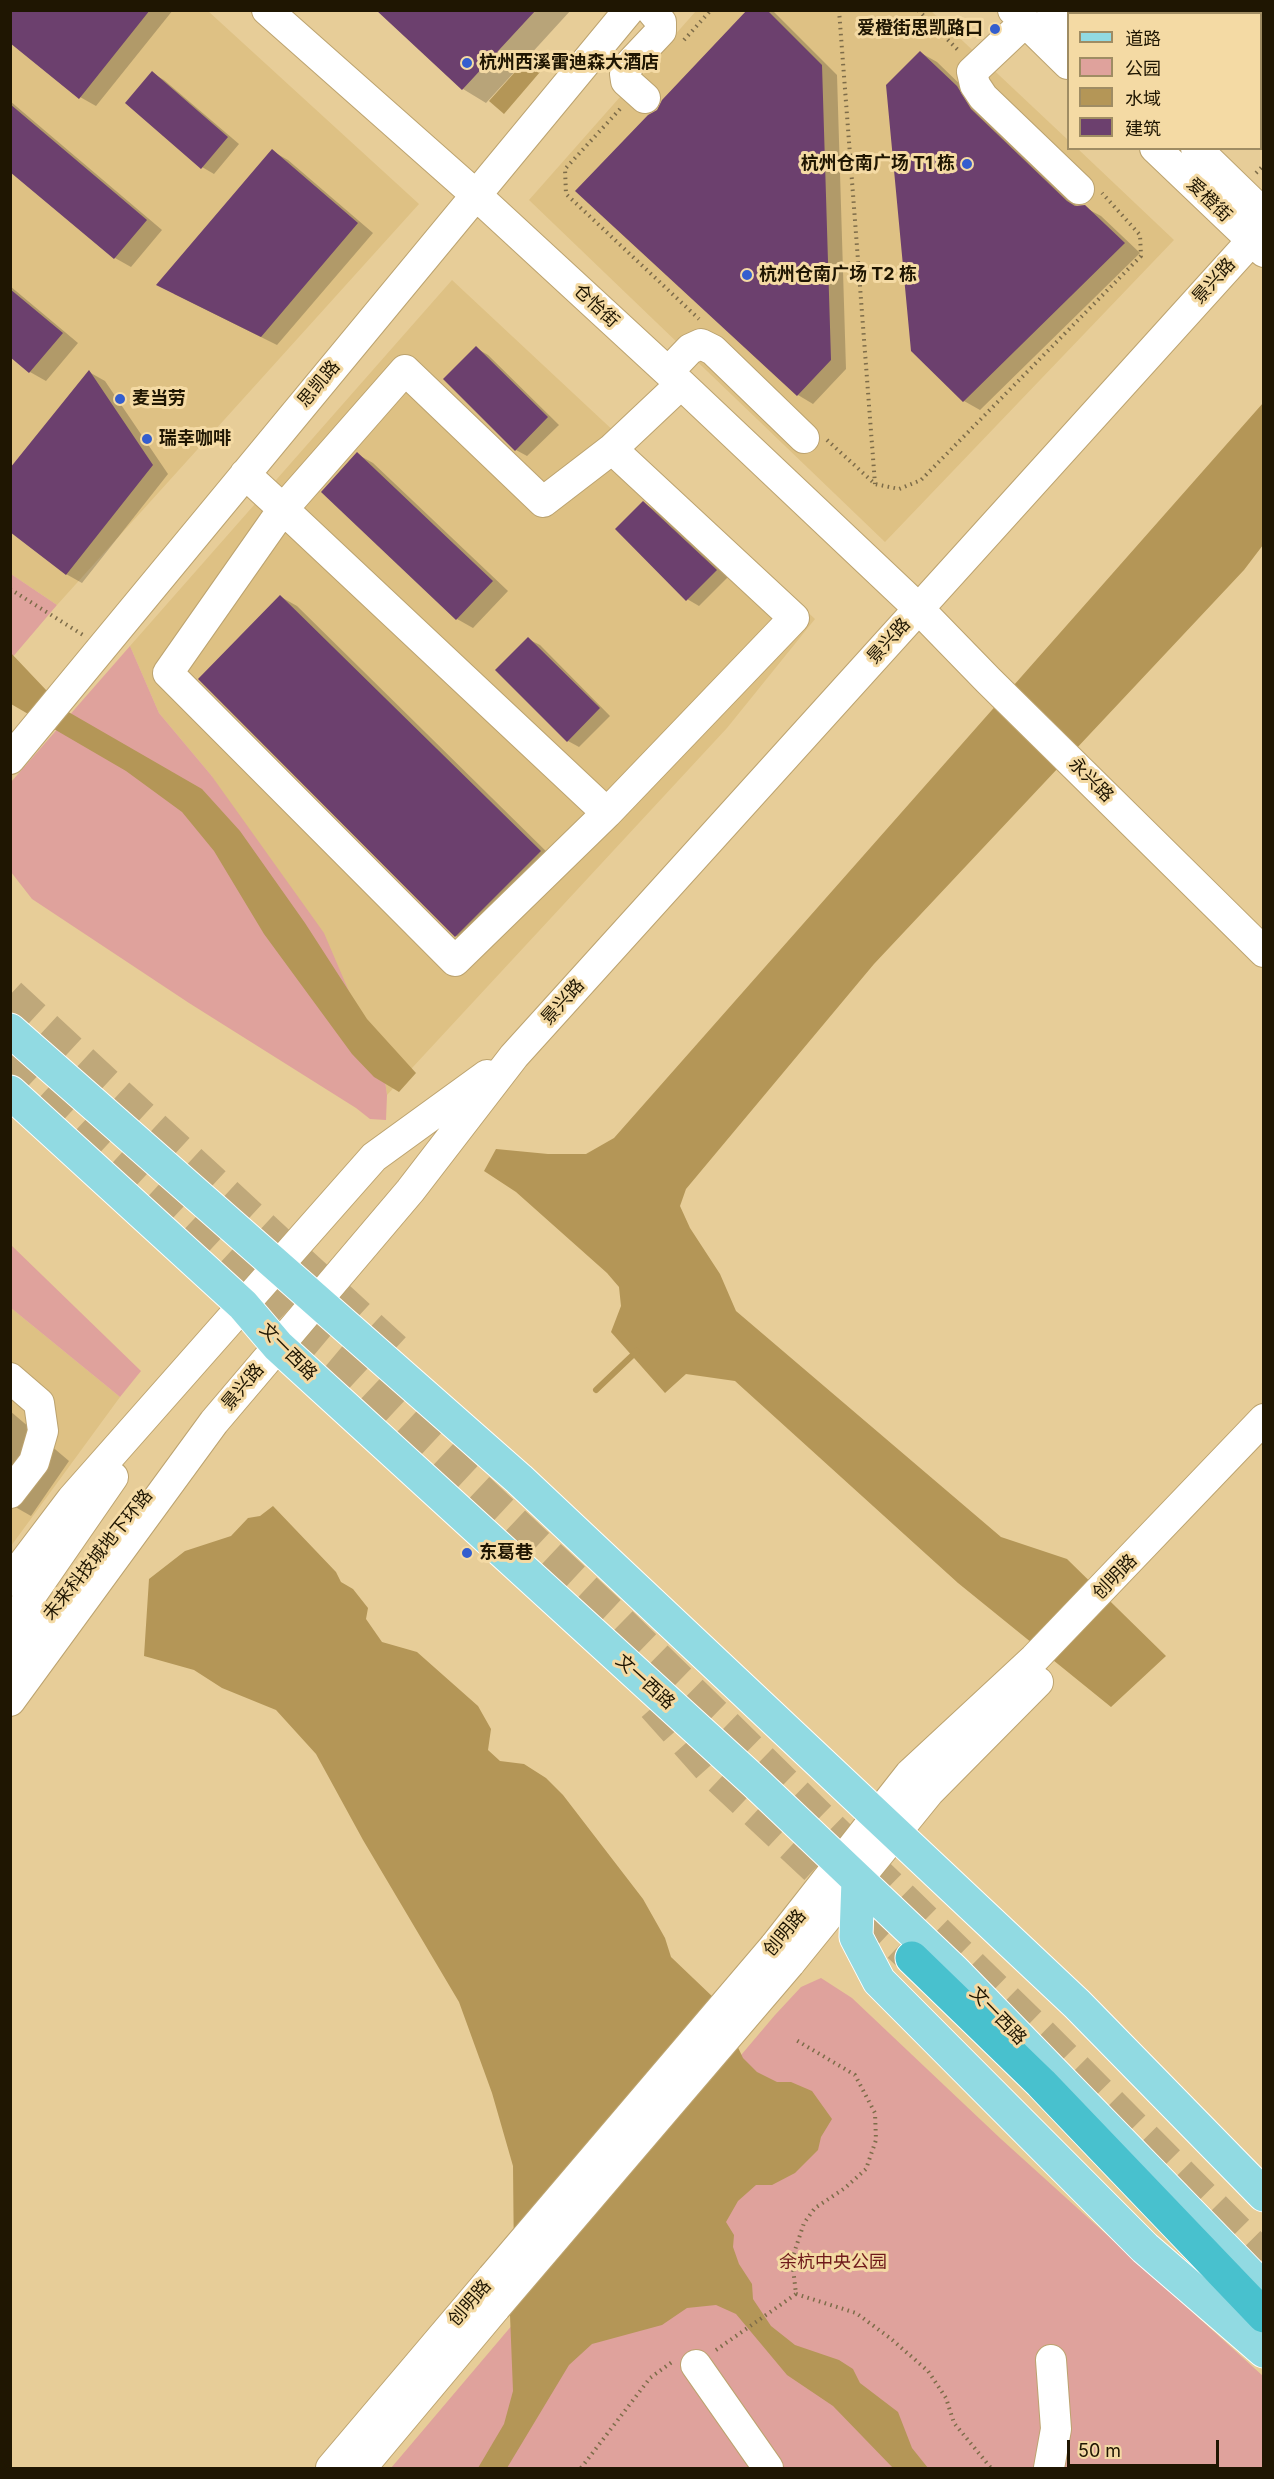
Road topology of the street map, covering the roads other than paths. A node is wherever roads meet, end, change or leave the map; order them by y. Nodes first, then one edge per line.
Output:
1 (267, 10) edge
2 (629, 10) edge
3 (651, 10) edge
4 (1030, 14) edge
5 (1067, 27) edge
6 (1067, 63) edge
7 (641, 95) road end
8 (1157, 150) edge
9 (1198, 150) edge
10 (1087, 187) road end
11 (476, 195) junction
12 (1260, 233) edge
13 (675, 378) junction
14 (815, 439) road end
15 (612, 449) junction
16 (245, 474) junction
17 (283, 509) junction
18 (918, 608) junction
19 (10, 759) edge
20 (607, 813) junction
21 (1263, 952) edge
22 (10, 1030) edge
23 (514, 1056) junction
24 (10, 1092) edge
25 (278, 1266) junction
26 (316, 1300) junction
27 (243, 1305) junction
28 (278, 1346) junction
29 (10, 1378) edge
30 (168, 1391) junction
31 (1263, 1419) edge
32 (214, 1422) junction
33 (1263, 1445) edge
34 (10, 1493) edge
35 (10, 1581) edge
36 (1121, 1582) junction
37 (10, 1626) edge
38 (10, 1665) edge
39 (10, 1701) edge
40 (886, 1825) junction
41 (849, 1872) junction
42 (787, 1955) junction
43 (912, 1958) tunnel mouth
44 (1263, 2195) edge
45 (1263, 2289) edge
46 (1263, 2316) edge
47 (1263, 2351) edge
48 (1051, 2360) dead end
49 (696, 2365) road end
50 (331, 2469) edge
51 (360, 2469) edge
52 (768, 2469) edge
53 (1049, 2469) edge

1 - 11 street, 仓怡街
2 - 11 street, 思凯路
3 - 7 street
4 - 5 street
4 - 6 street
4 - 10 street
8 - 12 street, 爱橙街
9 - 12 street, 爱橙街
11 - 13 street, 仓怡街
11 - 16 street, 思凯路
12 - 18 street, 景兴路
13 - 14 street
13 - 15 street
13 - 18 street, 仓怡街
15 - 17 street
15 - 20 street
16 - 17 street
16 - 19 street, 思凯路
17 - 20 street
17 - 20 street
18 - 21 street, 永兴路
18 - 23 street, 景兴路
22 - 25 main road
23 - 25 street, 景兴路
23 - 26 street, 景兴路
24 - 27 main road, 文一西路
25 - 26 main road
25 - 27 street, 景兴路
26 - 28 street, 景兴路
26 - 40 main road
27 - 28 main road, 文一西路
27 - 30 street, 景兴路
28 - 32 street, 景兴路
28 - 41 main road, 文一西路
29 - 34 street
30 - 35 street, 景兴路
30 - 37 street, 未来科技城地下环路
31 - 36 street, 创明路
32 - 38 street, 未来科技城地下环路
32 - 39 street, 景兴路
33 - 36 street, 创明路
36 - 40 street, 创明路
40 - 41 street, 创明路
40 - 44 main road
41 - 42 street, 创明路
41 - 45 main road, 文一西路
41 - 47 main road
42 - 50 street, 创明路, bridge
42 - 51 street, 创明路, bridge
43 - 46 highway
48 - 53 street
49 - 52 street

